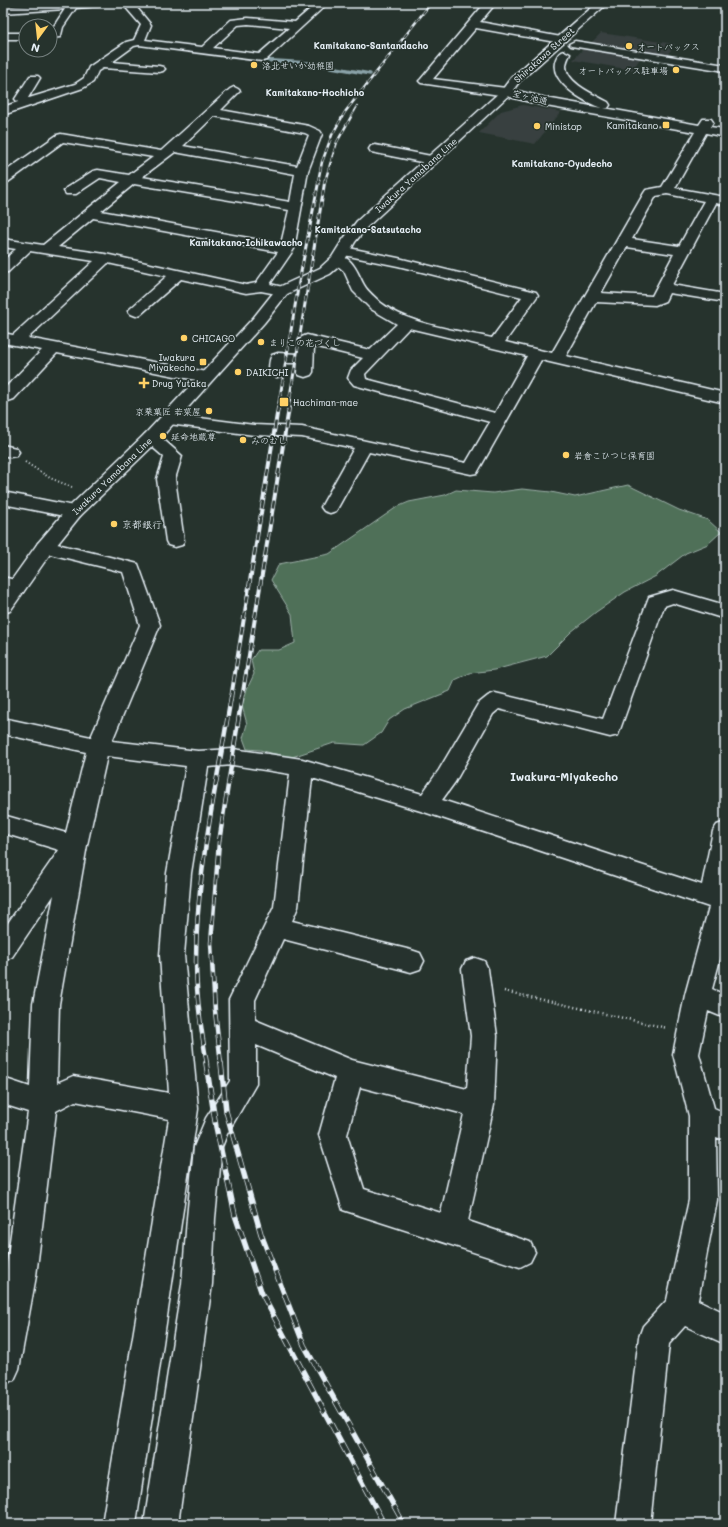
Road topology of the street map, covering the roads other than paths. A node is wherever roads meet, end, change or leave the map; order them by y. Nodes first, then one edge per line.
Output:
1 (98, 3) edge
2 (128, 3) edge
3 (323, 3) edge
4 (491, 3) edge
5 (603, 3) edge
6 (72, 6) junction
7 (3, 10) edge
8 (472, 24) junction
9 (298, 26) junction
10 (58, 27) edge
11 (586, 34) dead end
12 (3, 36) edge
13 (18, 36) edge
14 (561, 40) junction
15 (139, 42) junction
16 (575, 44) junction
17 (204, 51) junction
18 (564, 54) junction
19 (101, 64) junction
20 (723, 64) edge
21 (159, 69) dead end
22 (34, 78) dead end
23 (234, 91) dead end
24 (506, 92) junction
25 (29, 103) junction
26 (604, 105) junction
27 (3, 112) edge
28 (213, 112) junction
29 (705, 126) junction
30 (725, 126) edge
31 (725, 133) edge
32 (375, 149) dead end
33 (168, 152) junction
34 (431, 160) junction
35 (302, 171) junction
36 (3, 179) edge
37 (132, 179) junction
38 (667, 190) junction
39 (71, 191) dead end
40 (719, 200) edge
41 (296, 207) junction
42 (90, 213) junction
43 (623, 242) junction
44 (3, 243) edge
45 (26, 247) junction
46 (287, 248) junction
47 (45, 250) junction
48 (684, 251) junction
49 (341, 255) junction
50 (105, 258) junction
51 (3, 269) edge
52 (178, 274) junction
53 (261, 287) junction
54 (663, 288) junction
55 (282, 291) junction
56 (591, 297) junction
57 (725, 298) edge
58 (136, 311) dead end
59 (406, 323) junction
60 (9, 340) edge
61 (495, 345) junction
62 (53, 348) junction
63 (536, 355) junction
64 (375, 356) junction
65 (556, 359) junction
66 (277, 372) dead end
67 (206, 377) junction
68 (3, 395) edge
69 (725, 398) edge
70 (169, 419) junction
71 (499, 419) junction
72 (151, 438) junction
73 (364, 445) junction
74 (3, 498) edge
75 (330, 507) dead end
76 (74, 512) junction
77 (175, 541) dead end
78 (45, 547) junction
79 (9, 585) edge
80 (3, 606) edge
81 (725, 612) edge
82 (3, 726) edge
83 (98, 747) junction
84 (198, 759) junction
85 (302, 767) junction
86 (427, 804) junction
87 (3, 824) edge
88 (725, 831) edge
89 (75, 845) junction
90 (720, 900) edge
91 (276, 927) junction
92 (3, 950) edge
93 (411, 961) dead end
94 (476, 977) road end
95 (698, 995) junction
96 (725, 1007) edge
97 (242, 1027) junction
98 (350, 1072) junction
99 (3, 1091) edge
100 (42, 1104) junction
101 (480, 1105) junction
102 (184, 1109) junction
103 (714, 1122) edge
104 (452, 1230) junction
105 (520, 1252) dead end
106 (12, 1273) edge
107 (682, 1308) junction
108 (725, 1329) edge
109 (3, 1369) edge
110 (119, 1524) edge
111 (161, 1524) edge
112 (633, 1524) edge

1 - 6 street
2 - 15 street
3 - 9 street
4 - 8 street
5 - 14 street, Shirakawa Street
6 - 7 street
6 - 10 street
8 - 14 street
8 - 24 street
9 - 17 street
9 - 17 street
11 - 16 street, Shirakawa Street
12 - 13 street
14 - 24 street, Shirakawa Street
15 - 17 street
15 - 19 street
16 - 18 street, Shirakawa Street
16 - 20 street
18 - 24 street, Shirakawa Street
18 - 26 street
19 - 21 street
19 - 25 street
22 - 25 street
23 - 28 street
24 - 26 street, 宝ヶ池通
24 - 29 street, 宝ヶ池通
24 - 34 street, Iwakura Yamabana Line
25 - 27 street
26 - 29 street, 宝ヶ池通
28 - 33 street
28 - 35 street
29 - 30 street, 宝ヶ池通
29 - 31 street, 宝ヶ池通
29 - 38 street
32 - 34 street
33 - 35 street
33 - 36 street
33 - 37 street
34 - 49 street, Iwakura Yamabana Line
35 - 41 street
37 - 39 street
37 - 41 street
37 - 42 street
38 - 40 street
38 - 43 street
40 - 48 street
41 - 46 street
42 - 46 street
42 - 47 street
43 - 48 street
43 - 56 street
44 - 45 street
45 - 47 street
45 - 51 street
46 - 53 street
47 - 50 street
48 - 54 street
49 - 55 street, Iwakura Yamabana Line
49 - 59 street
49 - 61 street
50 - 52 street
50 - 60 street
52 - 53 street
52 - 58 street
53 - 55 street
54 - 56 street
54 - 57 street
55 - 67 street, Iwakura Yamabana Line
56 - 65 street
59 - 61 street
59 - 64 street
60 - 62 street
61 - 63 street
62 - 67 street
62 - 68 street
63 - 65 street
63 - 71 street
64 - 66 street
64 - 71 street
65 - 69 street
67 - 70 street, Iwakura Yamabana Line
70 - 72 street, Iwakura Yamabana Line
70 - 73 street
71 - 73 street
72 - 76 street, Iwakura Yamabana Line
72 - 77 street
73 - 75 street
74 - 76 street
76 - 78 street, Iwakura Yamabana Line
78 - 79 street, Iwakura Yamabana Line
78 - 83 street
79 - 80 street, Iwakura Yamabana Line
81 - 86 street
82 - 83 street
83 - 84 street
83 - 89 street
84 - 85 street
84 - 102 street
85 - 86 street
85 - 91 street
86 - 90 street
87 - 89 street
88 - 90 street
89 - 92 street
89 - 100 street
90 - 95 street
91 - 93 street
91 - 97 street
94 - 101 street
95 - 96 street
95 - 103 street
97 - 98 street
97 - 111 street
98 - 101 street
98 - 104 street
99 - 100 street
100 - 102 street
100 - 106 street
101 - 104 street
102 - 110 street
103 - 107 street
104 - 105 street
106 - 109 street
107 - 108 street
107 - 112 street

